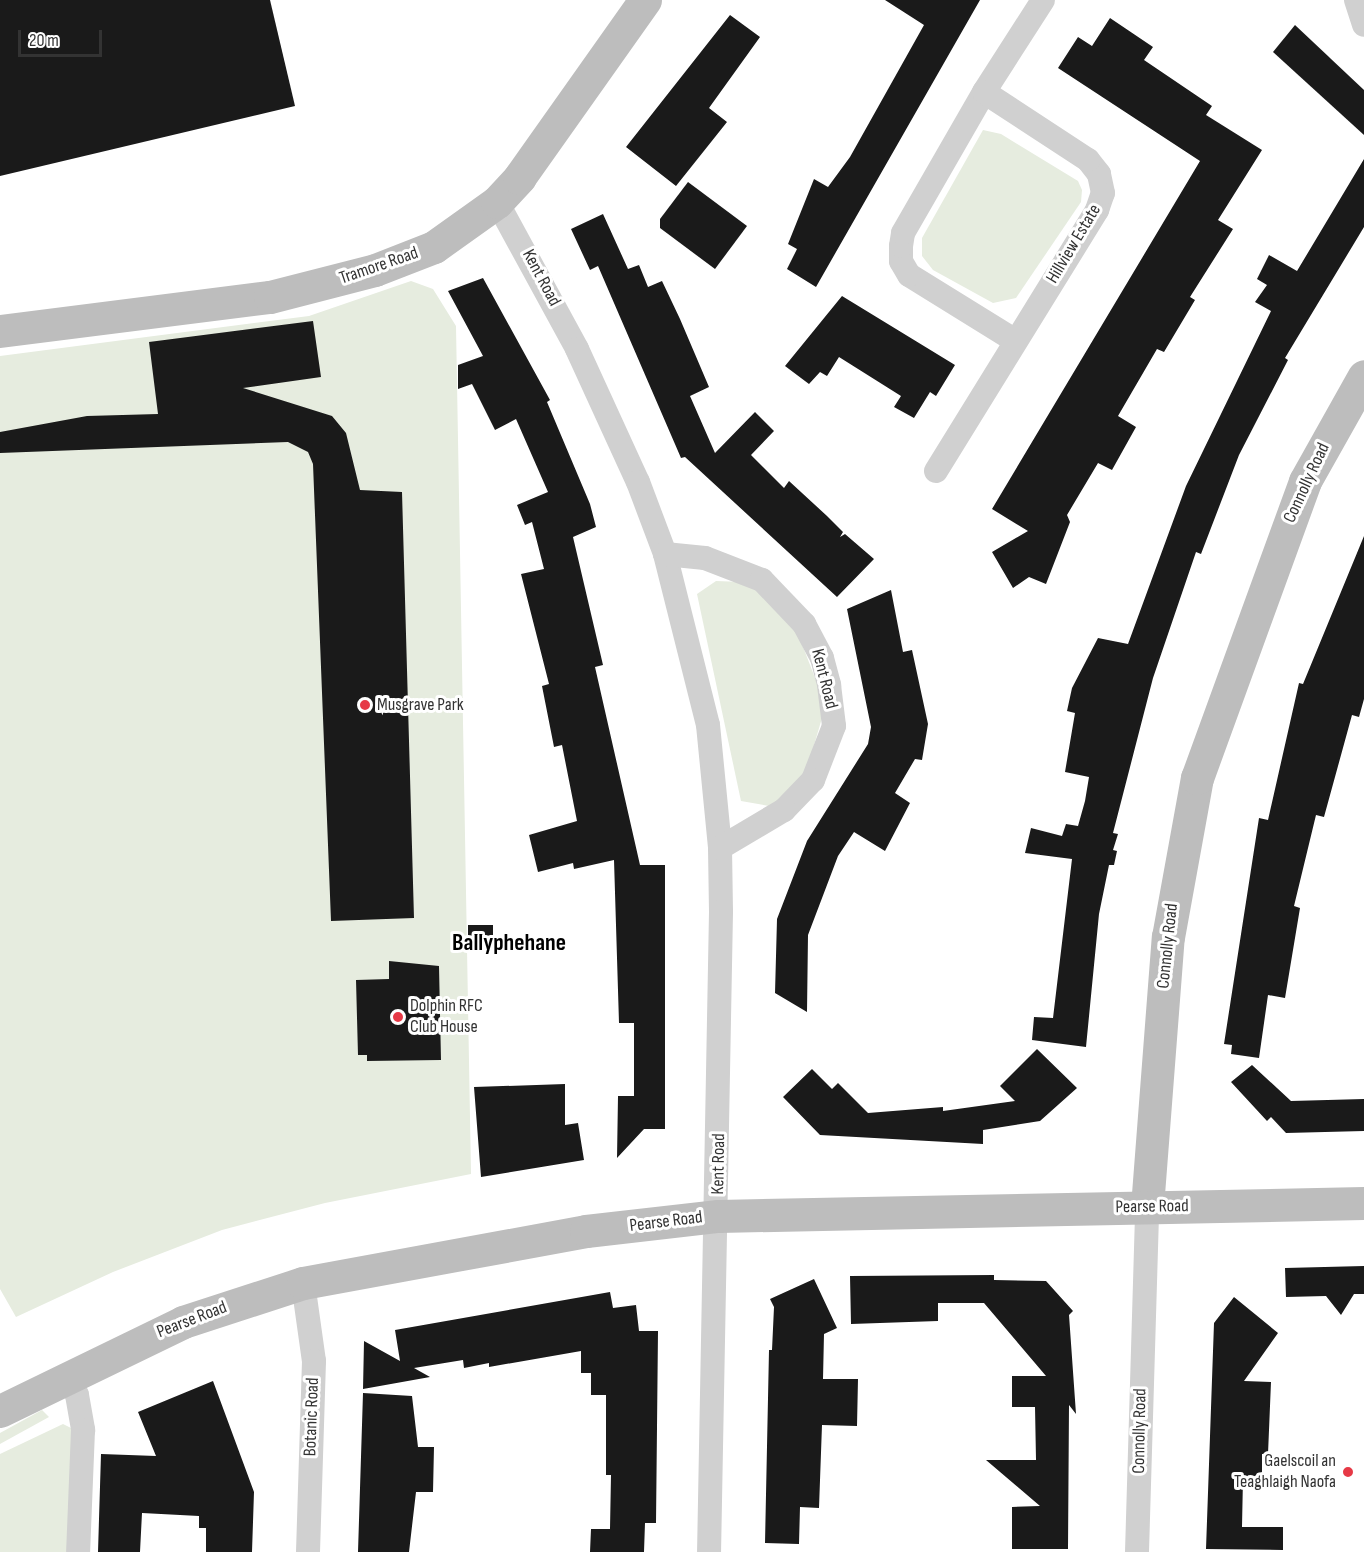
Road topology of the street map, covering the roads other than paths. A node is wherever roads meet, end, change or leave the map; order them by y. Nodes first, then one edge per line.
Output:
1 (645, 0) edge
2 (1043, 0) edge
3 (1356, 0) edge
4 (1364, 25) edge
5 (984, 92) junction
6 (497, 202) junction
7 (0, 332) edge
8 (1014, 340) junction
9 (1364, 376) edge
10 (936, 471) dead end
11 (665, 554) junction
12 (720, 848) junction
13 (1364, 1203) edge
14 (1147, 1207) junction
15 (718, 1216) junction
16 (303, 1283) junction
17 (67, 1376) junction
18 (0, 1411) edge
19 (78, 1552) edge
20 (308, 1552) edge
21 (709, 1552) edge
22 (1137, 1552) edge

1 - 6 street, Tramore Road
2 - 5 street
3 - 4 street
5 - 8 street
5 - 8 street, Hillview Estate
6 - 7 street, Tramore Road
6 - 11 street, Kent Road
8 - 10 street, Hillview Estate
9 - 14 street, Connolly Road
11 - 12 street, Kent Road
11 - 12 street, Kent Road
12 - 15 street, Kent Road
13 - 14 street, Pearse Road
14 - 15 street, Pearse Road
14 - 22 street, Connolly Road
15 - 16 street, Pearse Road
15 - 21 street, Kent Road
16 - 17 street, Pearse Road
16 - 20 street, Botanic Road
17 - 18 street, Pearse Road
17 - 19 street

